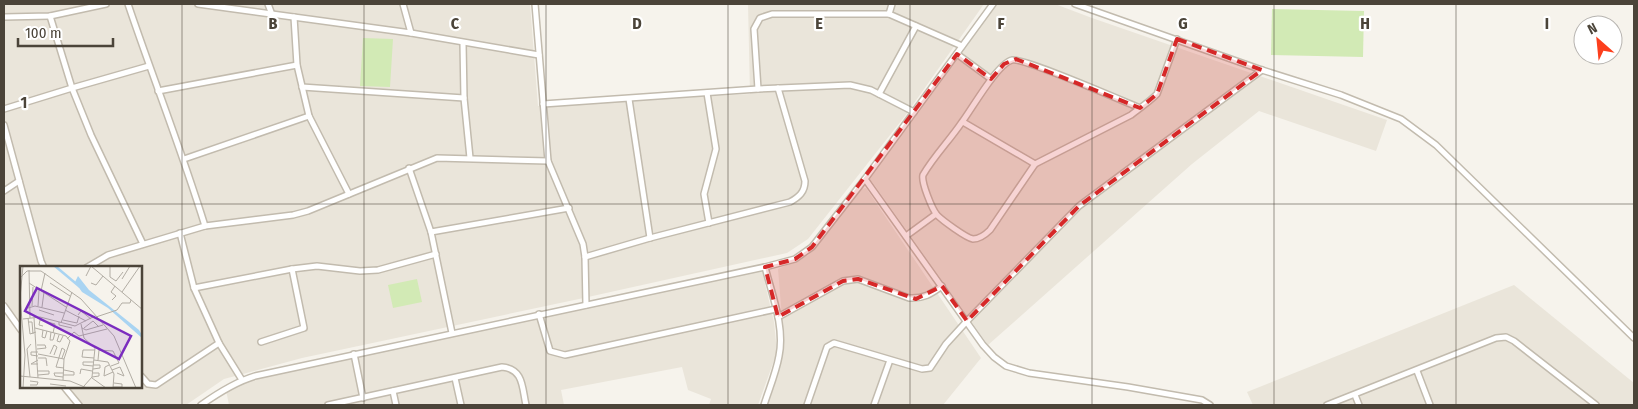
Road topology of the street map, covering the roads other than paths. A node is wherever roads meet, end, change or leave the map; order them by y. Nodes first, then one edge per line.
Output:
1 (106, 4) edge
2 (128, 4) edge
3 (198, 4) edge
4 (268, 4) edge
5 (403, 4) edge
6 (535, 4) edge
7 (892, 4) edge
8 (993, 4) edge
9 (1075, 4) edge
10 (81, 7) edge
11 (271, 12) junction
12 (889, 14) junction
13 (50, 16) junction
14 (4, 17) edge
15 (294, 17) junction
16 (916, 26) junction
17 (411, 33) junction
18 (1177, 39) junction
19 (463, 43) junction
20 (962, 46) junction
21 (957, 54) junction
22 (539, 55) junction
23 (149, 66) junction
24 (297, 66) junction
25 (1262, 70) junction
26 (991, 80) junction
27 (302, 87) junction
28 (72, 88) junction
29 (778, 88) junction
30 (758, 90) junction
31 (158, 91) junction
32 (707, 93) junction
33 (879, 94) junction
34 (464, 98) junction
35 (629, 99) junction
36 (543, 104) junction
37 (1140, 108) junction
38 (4, 109) edge
39 (914, 112) junction
40 (309, 116) junction
41 (963, 122) junction
42 (4, 125) edge
43 (470, 158) junction
44 (184, 159) junction
45 (548, 161) junction
46 (1035, 164) junction
47 (409, 168) junction
48 (865, 179) junction
49 (19, 182) junction
50 (4, 190) edge
51 (349, 194) junction
52 (569, 208) junction
53 (936, 214) junction
54 (708, 223) junction
55 (205, 226) junction
56 (431, 232) junction
57 (180, 233) junction
58 (906, 236) junction
59 (650, 238) junction
60 (143, 244) junction
61 (436, 254) junction
62 (585, 257) junction
63 (43, 266) edge
64 (89, 266) edge
65 (765, 267) junction
66 (292, 269) junction
67 (942, 286) junction
68 (194, 288) junction
69 (586, 305) junction
70 (4, 306) edge
71 (776, 309) junction
72 (539, 314) junction
73 (778, 317) junction
74 (967, 321) junction
75 (20, 329) edge
76 (452, 333) junction
77 (1634, 338) edge
78 (261, 342) dead end
79 (220, 343) junction
80 (354, 354) junction
81 (890, 360) junction
82 (1416, 371) junction
83 (142, 377) edge
84 (455, 378) junction
85 (242, 380) junction
86 (66, 389) edge
87 (393, 391) junction
88 (1355, 395) junction
89 (363, 398) junction
90 (78, 405) edge
91 (201, 405) edge
92 (332, 405) edge
93 (396, 405) edge
94 (461, 405) edge
95 (526, 405) edge
96 (765, 405) edge
97 (807, 405) edge
98 (874, 405) edge
99 (1210, 405) edge
100 (1328, 405) edge
101 (1360, 405) edge
102 (1430, 405) edge
103 (1596, 405) edge

1 - 10 street
2 - 23 street
3 - 11 street
4 - 11 street
5 - 17 street
6 - 22 street
7 - 12 street
8 - 20 street
9 - 18 street
10 - 13 street
11 - 15 street
12 - 16 street
12 - 30 street
13 - 14 street
13 - 28 street
15 - 17 street
15 - 24 street
16 - 20 street
16 - 33 street
17 - 19 street
18 - 25 street
18 - 37 street
19 - 22 street
19 - 34 street
20 - 21 street
21 - 26 street
21 - 39 street
22 - 36 street
23 - 28 street
23 - 31 street
24 - 27 street
24 - 31 street
25 - 74 street
25 - 77 street
26 - 37 street
26 - 41 street
27 - 34 street
27 - 40 street
28 - 38 street
28 - 60 street
29 - 30 street
29 - 33 street
29 - 54 street
30 - 32 street
31 - 44 street
32 - 35 street
32 - 54 street
33 - 39 street
34 - 43 street
35 - 36 street
35 - 59 street
36 - 45 street
37 - 46 street
39 - 48 street
40 - 44 street
40 - 51 street
41 - 46 street
41 - 53 street
42 - 49 street
43 - 45 street
43 - 47 street
44 - 55 street
45 - 52 street
46 - 53 street
47 - 51 street
47 - 56 street
48 - 58 street
48 - 65 street
49 - 50 street
49 - 63 street
51 - 55 street
52 - 56 street
52 - 62 street
53 - 58 street
54 - 59 street
55 - 57 street
56 - 61 street
57 - 60 street
57 - 68 street
58 - 67 street
59 - 62 street
60 - 64 street
61 - 66 street
61 - 76 street
62 - 69 street
65 - 69 street
65 - 71 street
66 - 68 street
66 - 78 street
67 - 73 street
67 - 74 street
68 - 79 street
69 - 72 street
70 - 75 street
71 - 72 street
71 - 73 street
72 - 76 street
73 - 96 street
74 - 81 street
74 - 99 street
76 - 80 street
79 - 83 street
79 - 85 street
80 - 85 street
80 - 89 street
81 - 97 street
81 - 98 street
82 - 88 street
82 - 102 street
82 - 103 street
84 - 87 street
84 - 94 street
84 - 95 street
85 - 91 street
86 - 90 street
87 - 89 street
87 - 93 street
88 - 100 street
88 - 101 street
89 - 92 street

